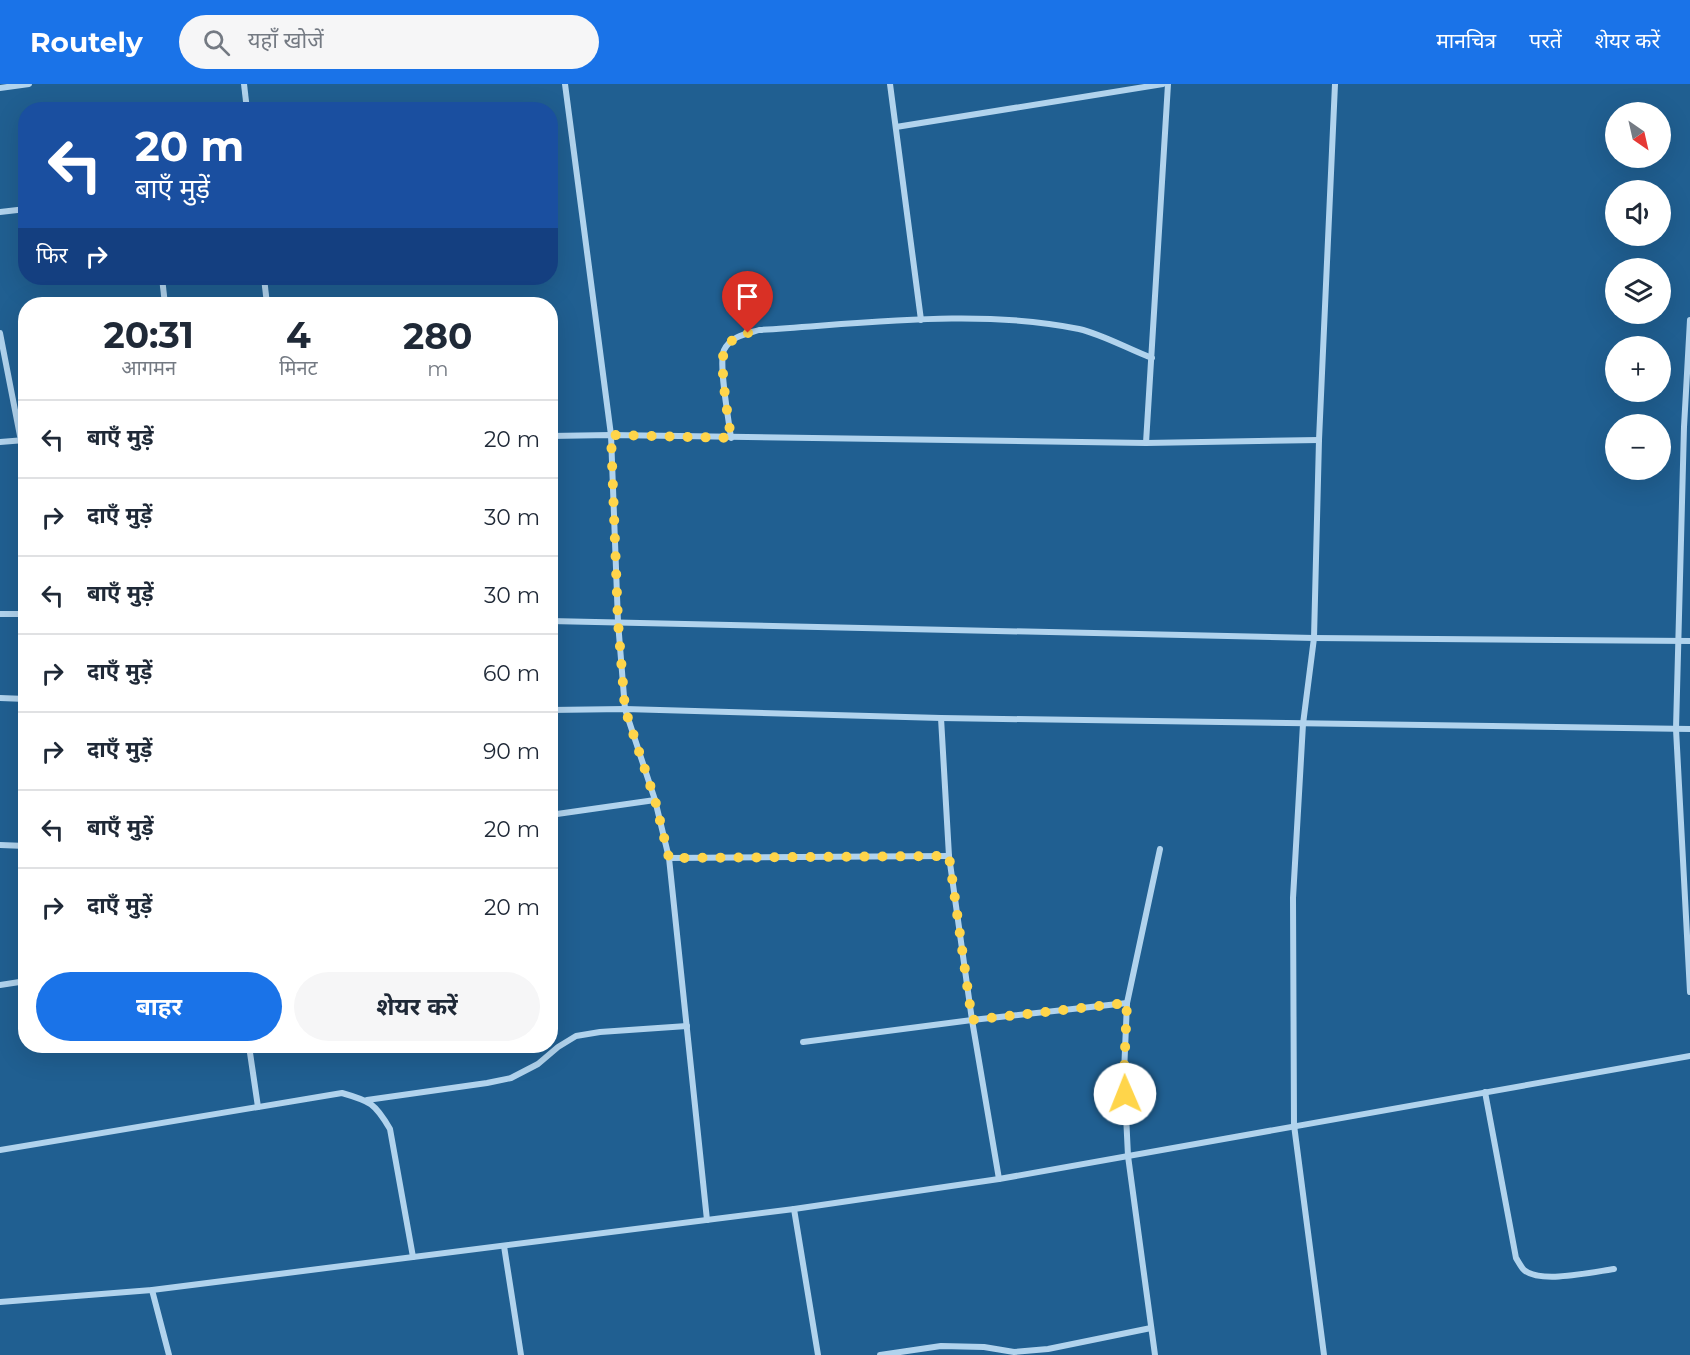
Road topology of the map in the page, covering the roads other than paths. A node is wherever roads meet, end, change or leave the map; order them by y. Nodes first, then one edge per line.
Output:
1 (29, 84) edge
2 (244, 84) edge
3 (566, 84) edge
4 (890, 84) edge
5 (1163, 84) edge
6 (1168, 84) edge
7 (1335, 84) edge
8 (0, 88) edge
9 (245, 102) edge
10 (896, 127) junction
11 (18, 210) edge
12 (0, 212) edge
13 (921, 320) junction
14 (1690, 320) edge
15 (0, 333) edge
16 (1152, 358) junction
17 (18, 417) edge
18 (1687, 427) edge
19 (611, 435) junction
20 (558, 436) edge
21 (731, 438) junction
22 (18, 440) edge
23 (1320, 440) junction
24 (0, 442) edge
25 (1146, 443) junction
26 (0, 614) edge
27 (18, 614) edge
28 (558, 621) edge
29 (618, 622) junction
30 (1314, 638) junction
31 (1678, 640) junction
32 (1690, 641) edge
33 (0, 698) edge
34 (18, 699) edge
35 (625, 709) junction
36 (558, 710) edge
37 (941, 718) junction
38 (1303, 724) junction
39 (1676, 729) junction
40 (1690, 729) edge
41 (655, 800) junction
42 (558, 814) edge
43 (0, 845) edge
44 (18, 846) edge
45 (1160, 849) dead end
46 (949, 856) junction
47 (669, 858) junction
48 (18, 982) edge
49 (0, 985) edge
50 (1690, 992) edge
51 (1127, 1003) junction
52 (972, 1020) junction
53 (687, 1026) junction
54 (803, 1042) dead end
55 (558, 1049) edge
56 (250, 1053) edge
57 (553, 1053) edge
58 (1690, 1056) edge
59 (1485, 1092) junction
60 (367, 1100) junction
61 (258, 1107) junction
62 (1294, 1125) junction
63 (0, 1150) edge
64 (1128, 1156) junction
65 (999, 1179) junction
66 (794, 1209) junction
67 (707, 1220) junction
68 (504, 1246) junction
69 (413, 1257) junction
70 (1614, 1269) dead end
71 (152, 1290) junction
72 (0, 1302) edge
73 (1151, 1328) junction
74 (1000, 1352) edge
75 (169, 1355) edge
76 (521, 1355) edge
77 (818, 1355) edge
78 (880, 1355) edge
79 (1155, 1355) edge
80 (1324, 1355) edge

1 - 8 street
2 - 9 street
3 - 19 street
4 - 10 street
5 - 10 street
6 - 16 street
7 - 23 street
10 - 13 street
11 - 12 street
13 - 16 street
13 - 21 street
14 - 18 street
15 - 17 street
16 - 25 street
18 - 31 street
19 - 20 street
19 - 21 street
19 - 29 street
21 - 25 street
22 - 24 street
23 - 25 street
23 - 30 street
26 - 27 street
28 - 29 street
29 - 30 street
29 - 35 street
30 - 31 street
30 - 38 street
31 - 32 street
31 - 39 street
33 - 34 street
35 - 36 street
35 - 37 street
35 - 41 street
37 - 38 street
37 - 46 street
38 - 39 street
38 - 62 street
39 - 40 street
39 - 50 street
41 - 42 street
41 - 47 street
43 - 44 street
45 - 51 street
46 - 47 street
46 - 52 street
47 - 53 street
48 - 49 street
51 - 52 street
51 - 64 street
52 - 54 street
52 - 65 street
53 - 55 street
53 - 67 street
56 - 61 street
57 - 60 street
58 - 59 street
59 - 62 street
59 - 70 street
60 - 61 street
60 - 69 street
61 - 63 street
62 - 64 street
62 - 80 street
64 - 65 street
64 - 73 street
65 - 66 street
66 - 67 street
66 - 77 street
67 - 68 street
68 - 69 street
68 - 76 street
69 - 71 street
71 - 72 street
71 - 75 street
73 - 74 street
73 - 79 street
74 - 78 street

